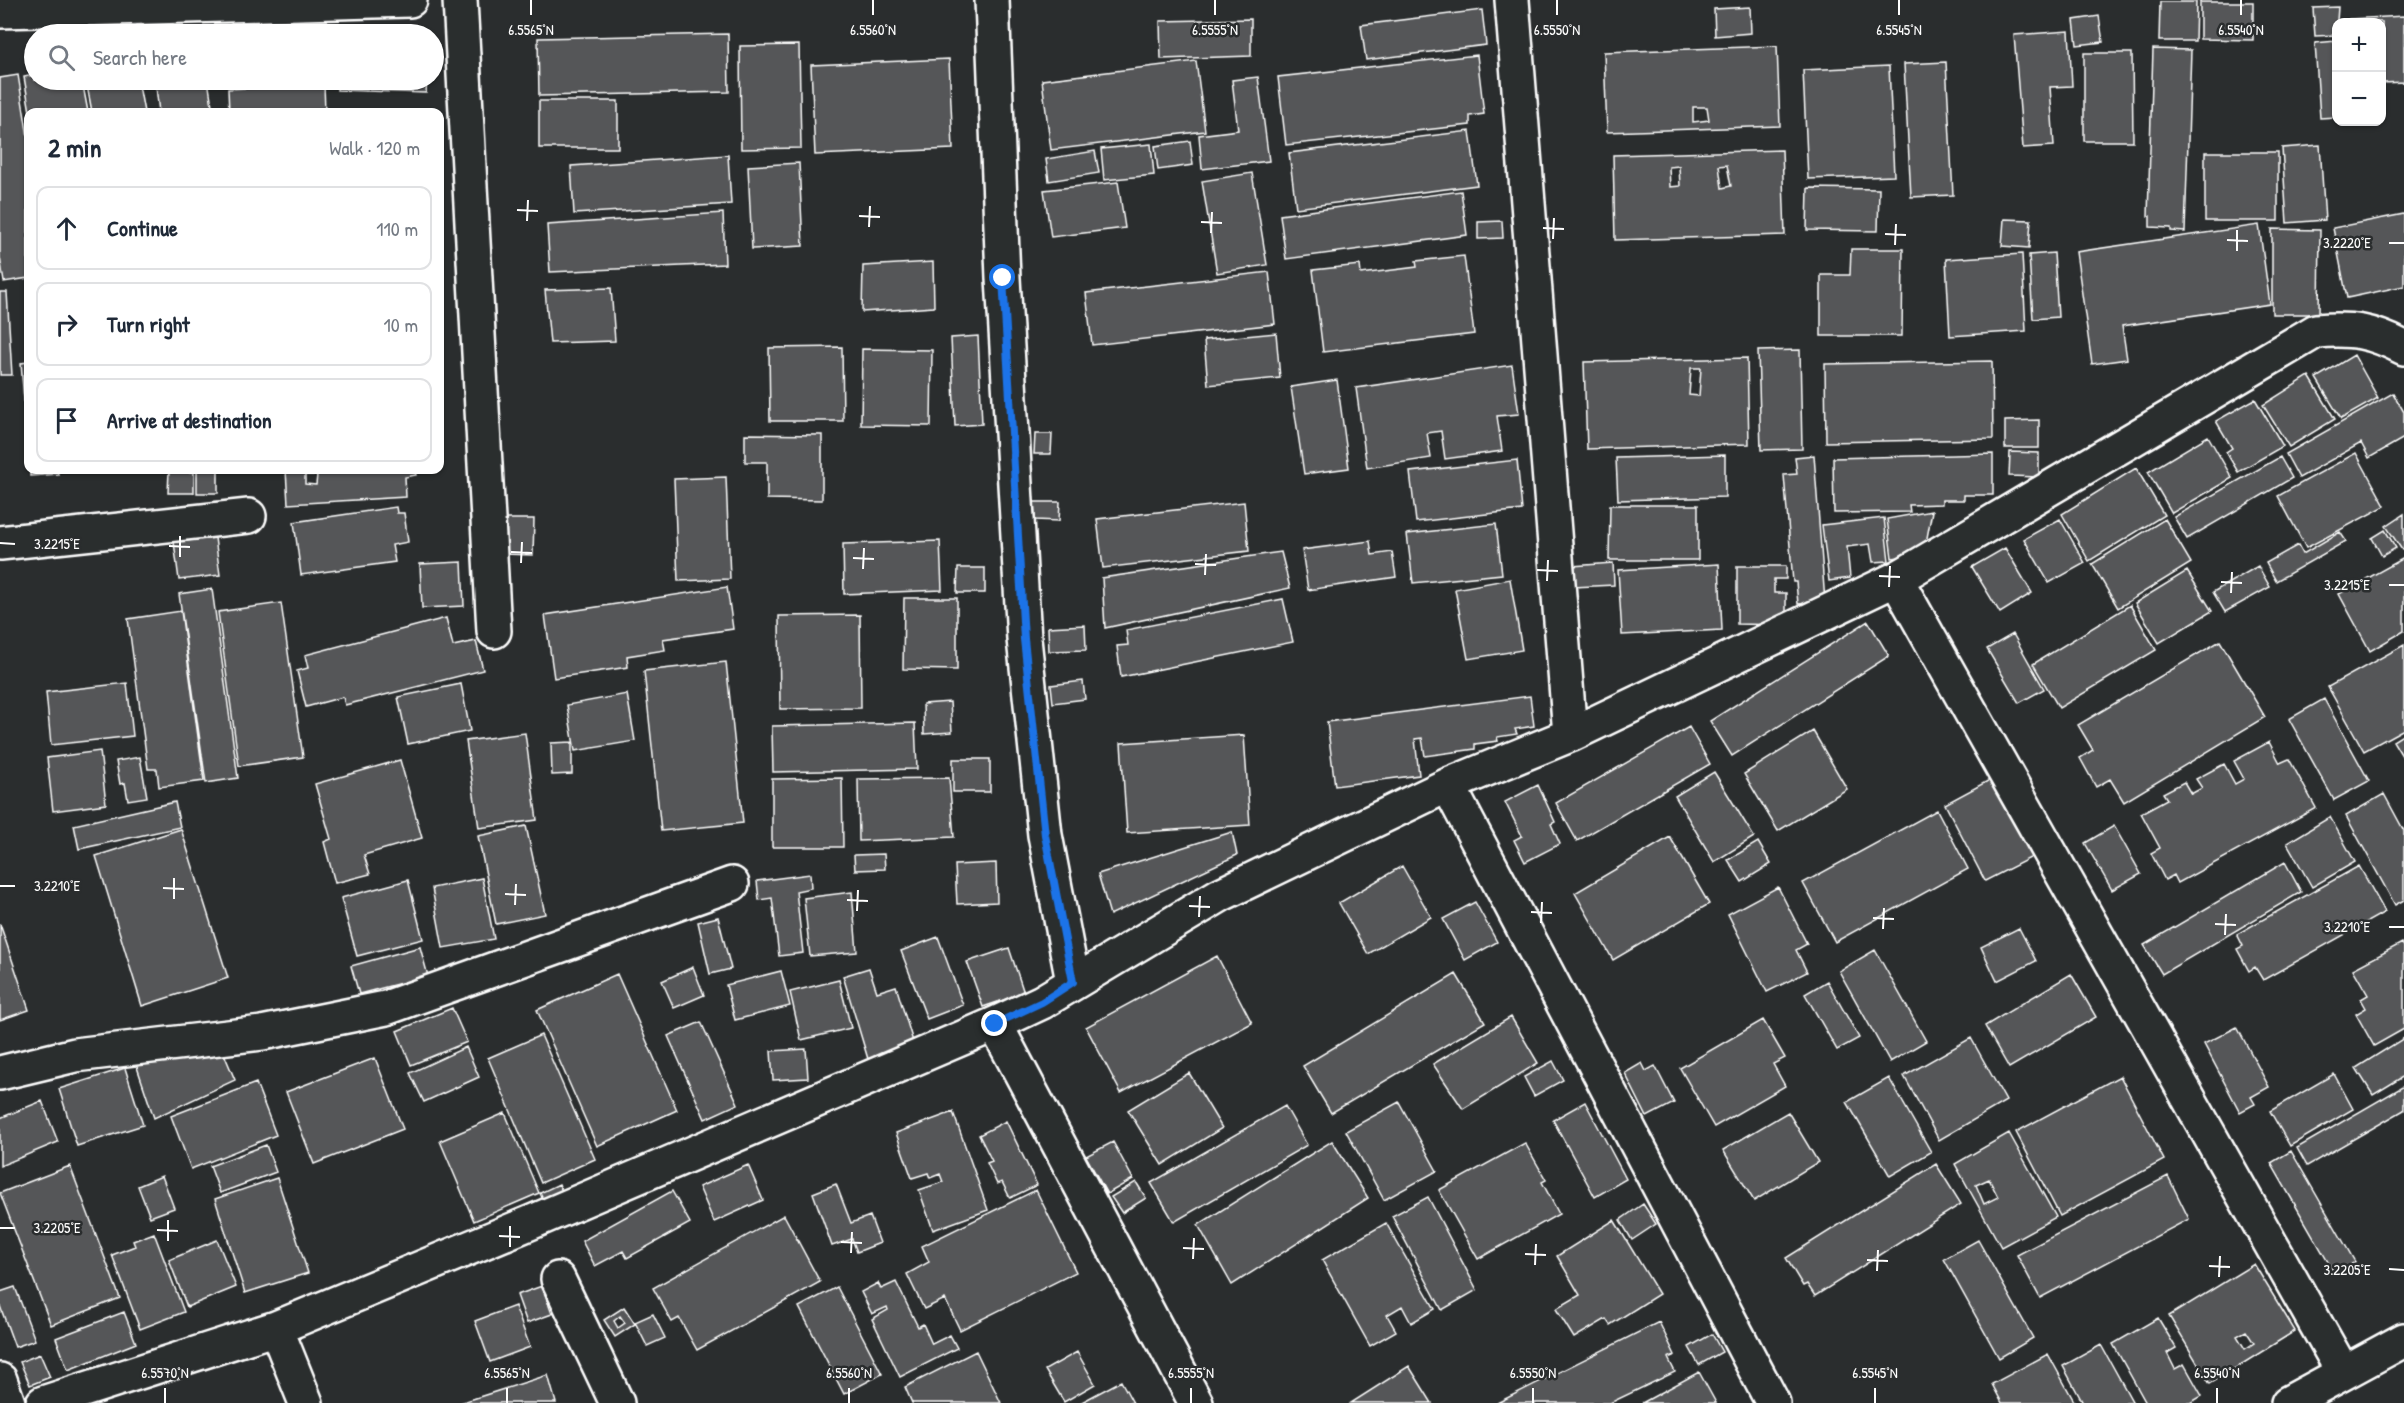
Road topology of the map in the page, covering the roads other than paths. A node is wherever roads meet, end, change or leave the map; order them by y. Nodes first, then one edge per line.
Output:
1 (410, 0) edge
2 (460, 0) edge
3 (992, 0) edge
4 (1512, 0) edge
5 (0, 11) edge
6 (2404, 348) edge
7 (249, 516) dead end
8 (0, 543) edge
9 (1896, 579) junction
10 (494, 632) dead end
11 (1570, 735) junction
12 (1448, 785) junction
13 (732, 884) dead end
14 (1073, 982) junction
15 (995, 1024) junction
16 (0, 1073) edge
17 (558, 1279) dead end
18 (276, 1328) junction
19 (2404, 1340) edge
20 (2343, 1372) junction
21 (0, 1380) edge
22 (8, 1403) edge
23 (43, 1403) edge
24 (306, 1403) edge
25 (617, 1403) edge
26 (1196, 1403) edge
27 (1773, 1403) edge
28 (2288, 1403) edge

1 - 5 street
2 - 10 street
3 - 14 street
4 - 11 street
6 - 9 street
7 - 8 street
9 - 11 street
9 - 20 street
11 - 12 street
12 - 14 street
12 - 27 street
13 - 16 street
14 - 15 street
15 - 18 street
15 - 26 street
17 - 25 street
18 - 23 street
18 - 24 street
19 - 20 street
20 - 28 street
21 - 22 street

